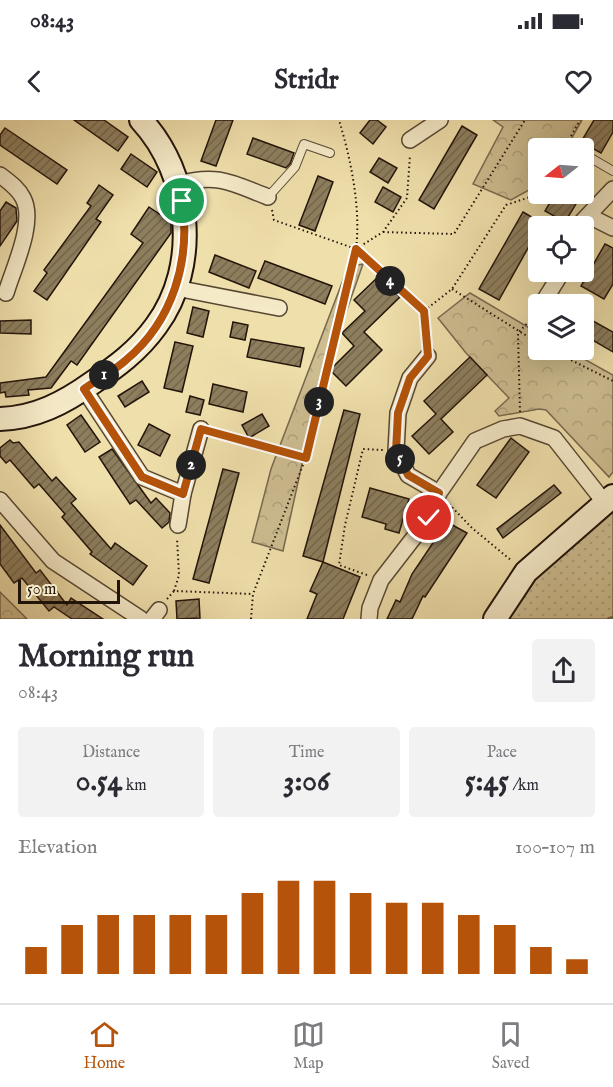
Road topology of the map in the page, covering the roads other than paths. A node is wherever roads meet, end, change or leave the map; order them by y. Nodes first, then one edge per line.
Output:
1 (141, 120) edge
2 (440, 120) edge
3 (410, 140) road end
4 (330, 153) dead end
5 (594, 160) edge
6 (613, 171) edge
7 (0, 176) edge
8 (178, 184) junction
9 (613, 189) edge
10 (268, 197) joint
11 (589, 216) edge
12 (594, 223) edge
13 (613, 228) edge
14 (176, 288) junction
15 (6, 293) dead end
16 (279, 308) dead end
17 (428, 356) road end
18 (84, 389) junction
19 (0, 418) edge
20 (201, 429) road end
21 (439, 493) junction
22 (183, 494) junction
23 (609, 499) edge
24 (0, 500) edge
25 (178, 525) road end
26 (141, 619) edge
27 (369, 619) edge
28 (495, 619) edge

1 - 8 street
2 - 3 street
4 - 10 lane
5 - 6 lane
7 - 15 street
8 - 10 street
8 - 14 street
9 - 11 street
12 - 13 street
14 - 16 street
14 - 18 street
17 - 21 street
18 - 19 street
18 - 22 street
20 - 22 street
21 - 23 street
21 - 27 street
22 - 25 street
23 - 28 street
24 - 26 street

